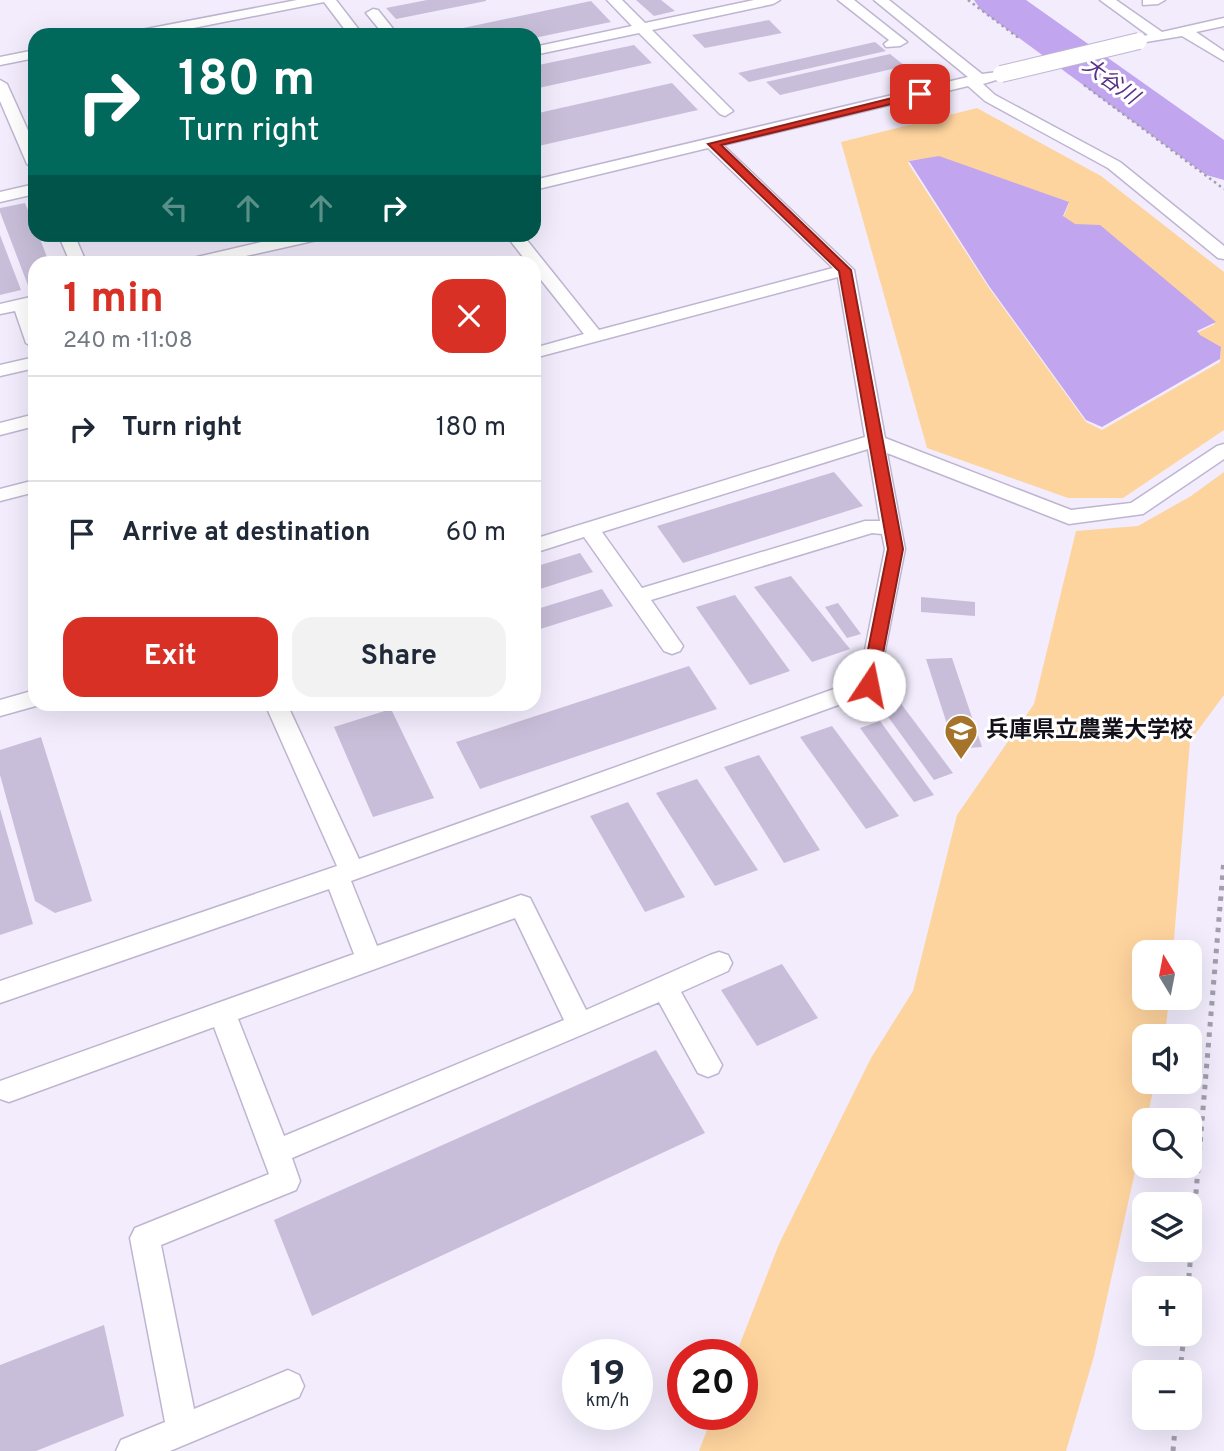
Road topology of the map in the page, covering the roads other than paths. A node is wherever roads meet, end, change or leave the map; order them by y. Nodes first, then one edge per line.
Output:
1 (318, 0) edge
2 (329, 0) edge
3 (614, 0) edge
4 (773, 0) edge
5 (845, 0) edge
6 (881, 0) edge
7 (1107, 0) edge
8 (373, 13) dead end
9 (1224, 22) edge
10 (172, 28) edge
11 (351, 28) edge
12 (385, 28) edge
13 (644, 28) junction
14 (1185, 31) junction
15 (1161, 37) junction
16 (1139, 41) joint
17 (891, 44) dead end
18 (541, 50) edge
19 (28, 55) edge
20 (1224, 57) edge
21 (0, 61) edge
22 (976, 81) junction
23 (0, 84) edge
24 (725, 111) dead end
25 (713, 144) junction
26 (28, 148) edge
27 (541, 183) edge
28 (28, 191) edge
29 (0, 197) edge
30 (272, 242) edge
31 (519, 242) edge
32 (1224, 254) edge
33 (221, 256) edge
34 (531, 256) edge
35 (541, 269) edge
36 (845, 270) junction
37 (28, 302) edge
38 (0, 309) edge
39 (595, 337) junction
40 (541, 351) edge
41 (28, 364) edge
42 (0, 371) edge
43 (28, 422) edge
44 (0, 429) edge
45 (874, 441) junction
46 (1224, 450) edge
47 (28, 488) edge
48 (0, 495) edge
49 (589, 529) junction
50 (891, 529) junction
51 (541, 544) edge
52 (638, 597) junction
53 (672, 646) dead end
54 (28, 700) edge
55 (0, 708) edge
56 (279, 711) edge
57 (344, 874) junction
58 (369, 960) junction
59 (719, 963) dead end
60 (665, 987) junction
61 (0, 992) edge
62 (222, 1013) junction
63 (579, 1025) junction
64 (708, 1065) dead end
65 (9, 1090) dead end
66 (276, 1152) junction
67 (288, 1386) dead end
68 (182, 1430) junction
69 (132, 1451) edge

1 - 10 lane
2 - 11 lane
3 - 13 lane
4 - 13 lane
5 - 17 lane
6 - 22 lane
7 - 15 lane
8 - 12 lane
9 - 14 lane
13 - 18 lane
13 - 24 lane
14 - 15 lane
14 - 20 lane
15 - 16 lane
16 - 22 lane, bridge
19 - 21 lane
22 - 25 lane
22 - 32 lane
23 - 26 lane
25 - 27 lane
25 - 36 lane
28 - 29 lane
30 - 33 lane
31 - 34 lane
35 - 39 lane
36 - 39 lane
36 - 45 lane
37 - 38 lane
39 - 40 lane
41 - 42 lane
43 - 44 lane
45 - 46 lane
45 - 49 lane
45 - 50 lane
47 - 48 lane
49 - 51 lane
49 - 52 lane
50 - 52 lane
50 - 57 lane
52 - 53 lane
54 - 55 lane
56 - 57 lane
57 - 58 lane
57 - 61 lane
58 - 62 lane
58 - 63 lane
59 - 60 lane
60 - 63 lane
60 - 64 lane
62 - 65 lane
62 - 66 lane
63 - 66 lane
66 - 68 lane
67 - 68 lane
68 - 69 lane

